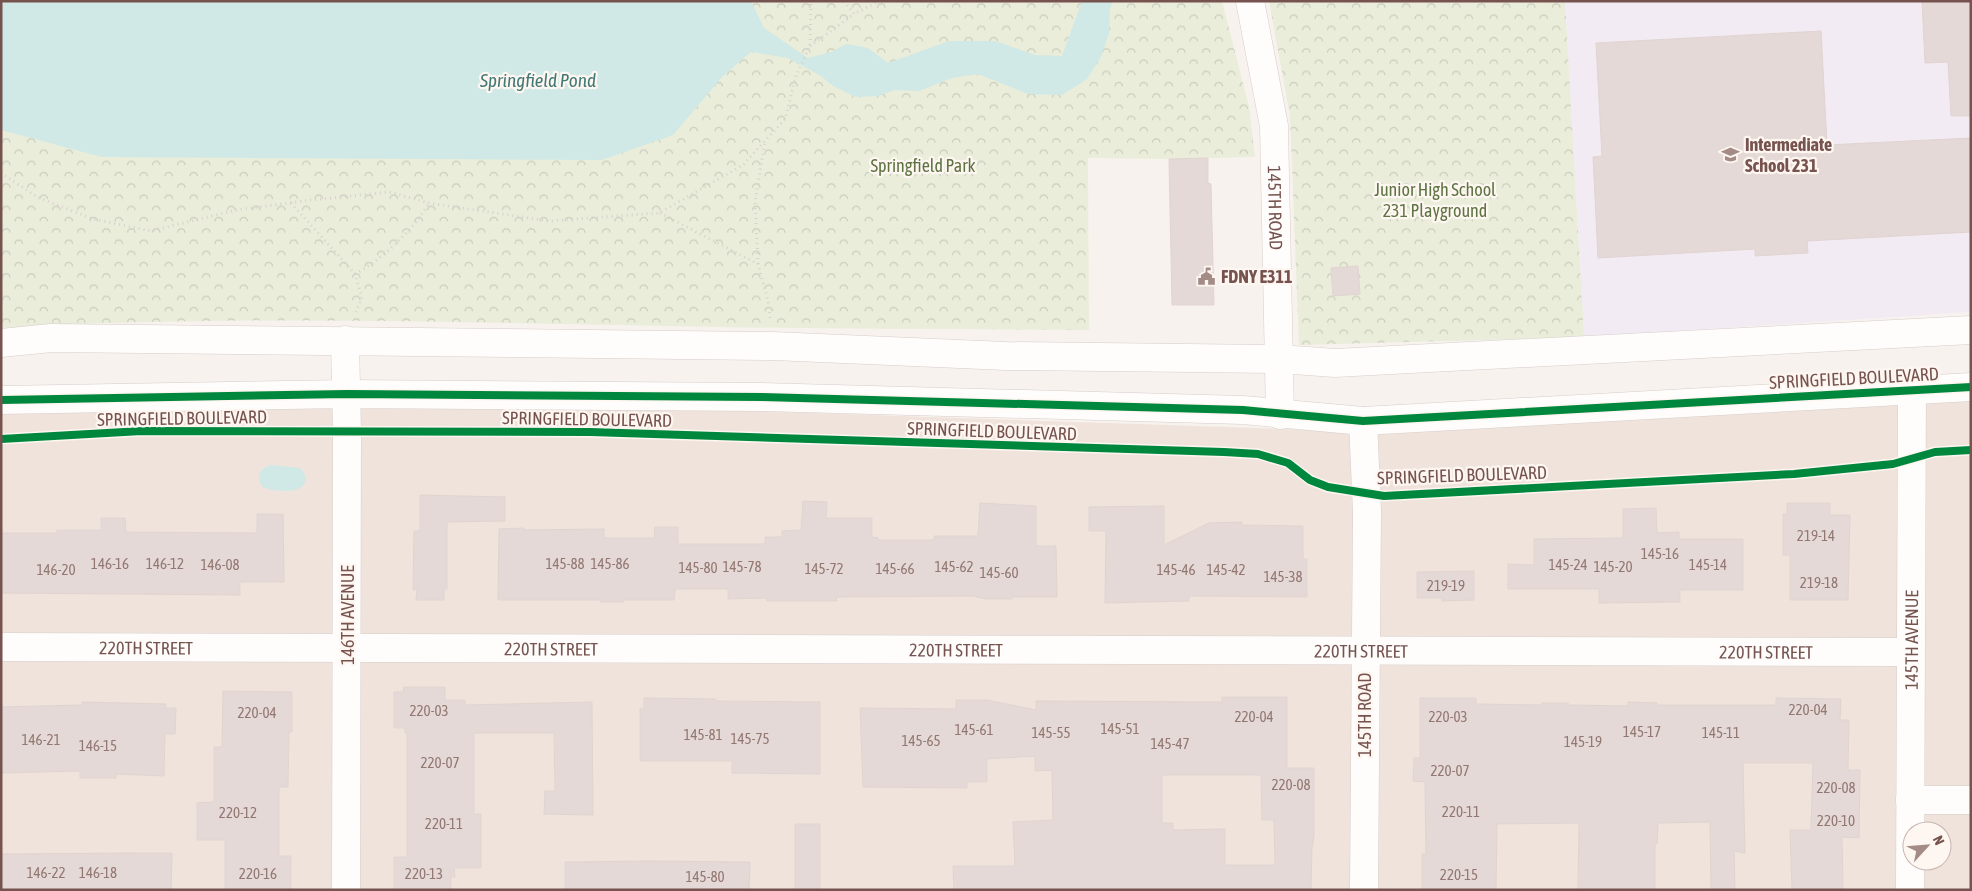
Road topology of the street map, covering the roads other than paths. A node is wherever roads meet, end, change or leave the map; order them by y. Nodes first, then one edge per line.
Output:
1 (1250, 1) edge
2 (1971, 330) edge
3 (345, 340) junction
4 (1, 344) edge
5 (1279, 360) junction
6 (1971, 387) edge
7 (1912, 389) junction
8 (347, 394) junction
9 (1, 400) edge
10 (1280, 415) junction
11 (1363, 421) junction
12 (1, 647) edge
13 (347, 648) junction
14 (1364, 651) junction
15 (1910, 652) junction
16 (1910, 800) junction
17 (1971, 800) edge
18 (346, 890) edge
19 (1364, 890) edge
20 (1910, 890) edge

1 - 5 street, 145TH ROAD
2 - 5 street
3 - 4 street
3 - 5 street
3 - 8 street, 146TH AVENUE
5 - 10 street, 145TH ROAD
6 - 7 street, SPRINGFIELD BOULEVARD
7 - 11 street, SPRINGFIELD BOULEVARD
7 - 15 street, 145TH AVENUE
8 - 9 street, SPRINGFIELD BOULEVARD
8 - 10 street, SPRINGFIELD BOULEVARD
8 - 13 street, 146TH AVENUE
10 - 11 street, SPRINGFIELD BOULEVARD
11 - 14 street, 145TH ROAD
12 - 13 street, 220TH STREET
13 - 14 street, 220TH STREET
13 - 18 street, 146TH AVENUE
14 - 15 street, 220TH STREET
14 - 19 street, 145TH ROAD
15 - 16 street, 145TH AVENUE
16 - 17 street
16 - 20 street, 145TH AVENUE

